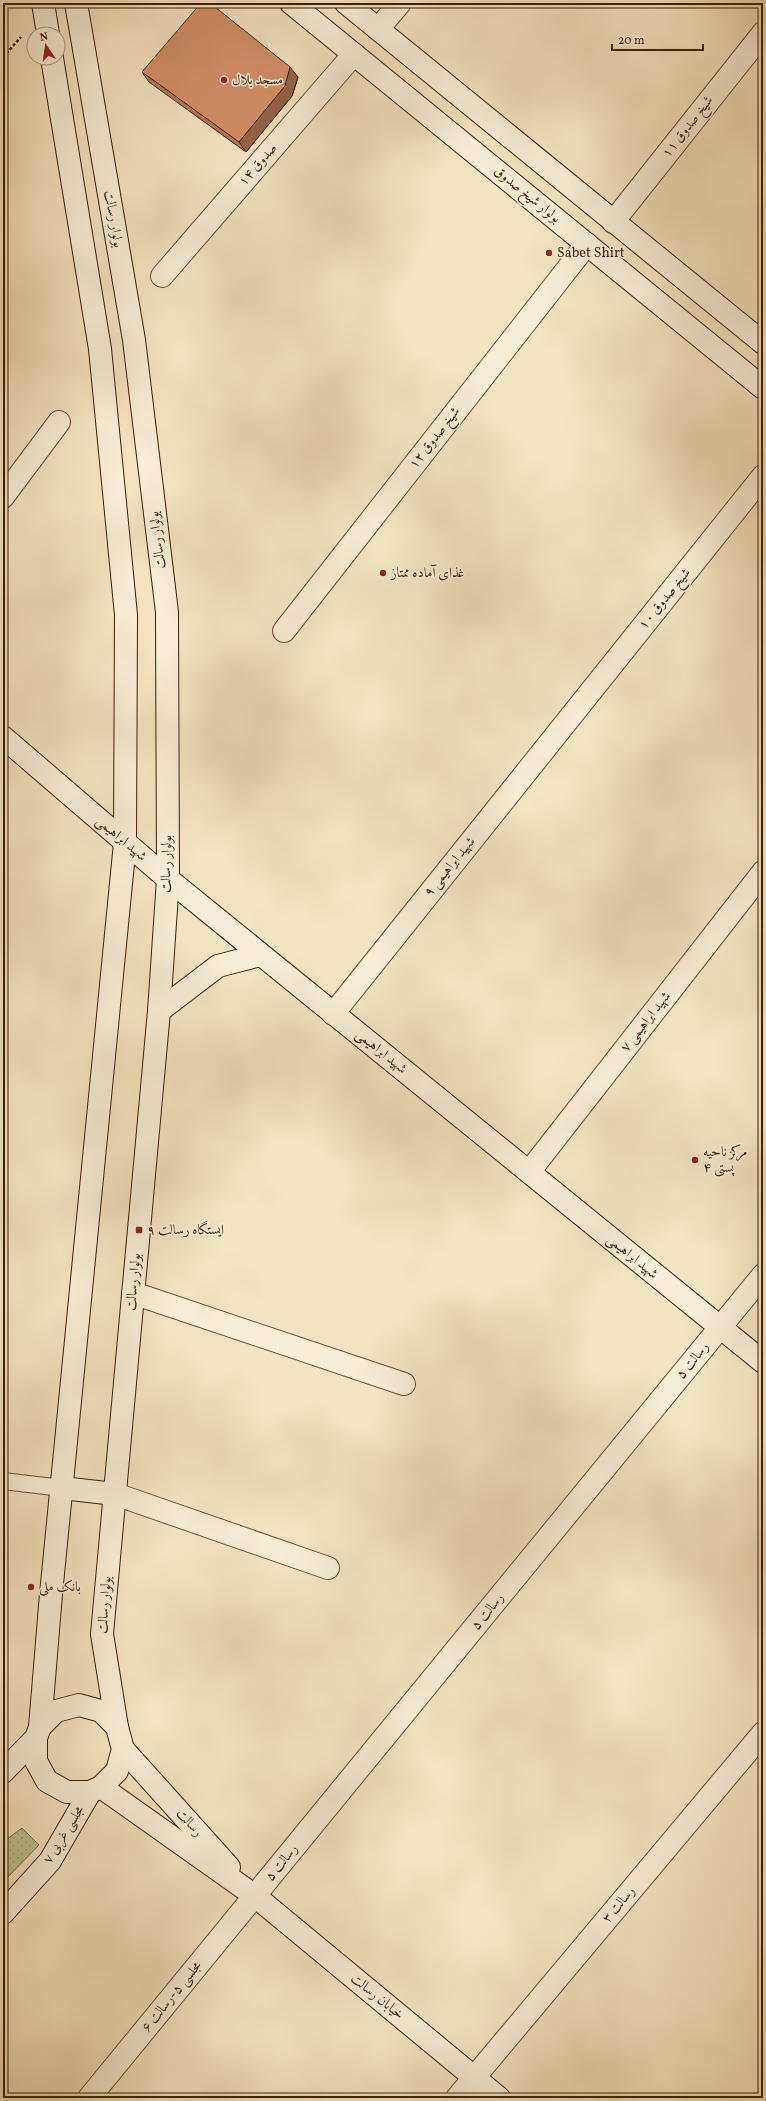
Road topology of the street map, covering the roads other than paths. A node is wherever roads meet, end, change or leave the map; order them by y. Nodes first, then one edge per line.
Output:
1 (43, 3) edge
2 (76, 3) edge
3 (291, 3) edge
4 (346, 3) edge
5 (400, 3) edge
6 (47, 26) edge
7 (378, 29) junction
8 (763, 32) edge
9 (354, 54) junction
10 (53, 66) edge
11 (613, 222) junction
12 (587, 244) junction
13 (162, 276) dead end
14 (763, 343) edge
15 (763, 388) edge
16 (59, 422) dead end
17 (763, 476) edge
18 (3, 497) edge
19 (284, 631) dead end
20 (567, 721) joint
21 (3, 738) edge
22 (125, 843) junction
23 (763, 872) edge
24 (168, 879) junction
25 (260, 955) junction
26 (158, 1011) junction
27 (333, 1014) junction
28 (529, 1172) junction
29 (763, 1275) edge
30 (133, 1293) junction
31 (720, 1328) junction
32 (763, 1362) edge
33 (404, 1384) dead end
34 (3, 1481) edge
35 (62, 1488) junction
36 (115, 1494) junction
37 (328, 1568) dead end
38 (117, 1727) junction
39 (38, 1732) junction
40 (763, 1733) edge
41 (123, 1749) junction
42 (3, 1772) edge
43 (96, 1790) junction
44 (255, 1896) junction
45 (3, 1913) edge
46 (474, 2077) junction
47 (89, 2098) edge
48 (457, 2098) edge
49 (499, 2098) edge

1 - 6 main road
2 - 24 main road, بولوار رسالت
3 - 9 main road, بولوار شیخ صدوق
4 - 7 main road
5 - 7 main road
7 - 11 main road
8 - 11 main road, شیخ صدوق ۱۱
9 - 12 main road, بولوار شیخ صدوق
9 - 13 main road, صدوق ۱۴
10 - 22 main road
11 - 14 main road
12 - 15 main road, بولوار شیخ صدوق
12 - 19 main road, شیخ صدوق ۱۲
16 - 18 main road
17 - 20 main road, شیخ صدوق ۱۰
20 - 27 main road, شهید ابراهیمی ۹
21 - 22 main road, شهید ابراهیمی
22 - 24 main road, شهید ابراهیمی
22 - 35 main road
23 - 28 main road, شهید ابراهیمی ۷
24 - 25 main road, شهید ابراهیمی
24 - 26 main road, بولوار رسالت
25 - 26 main road
25 - 27 main road, شهید ابراهیمی
26 - 30 main road, بولوار رسالت
27 - 28 main road, شهید ابراهیمی
28 - 31 main road, شهید ابراهیمی
29 - 31 main road, رسالت ۵
30 - 33 main road
30 - 36 main road, بولوار رسالت
31 - 32 main road, شهید ابراهیمی
31 - 44 main road, رسالت ۵
34 - 35 lane
35 - 36 main road
35 - 39 main road
36 - 37 main road
36 - 38 main road, بولوار رسالت
38 - 39 main road
38 - 41 main road
39 - 42 main road
39 - 43 main road
40 - 46 main road, رسالت ۳
41 - 43 main road
41 - 44 main road, رسالت
43 - 44 main road
43 - 45 main road, مجلسی غربی ۷
44 - 46 main road, خیابان رسالت
44 - 47 main road, مجلسی ۵-رسالت ۶
46 - 48 main road, رسالت ۳
46 - 49 main road, خیابان رسالت

